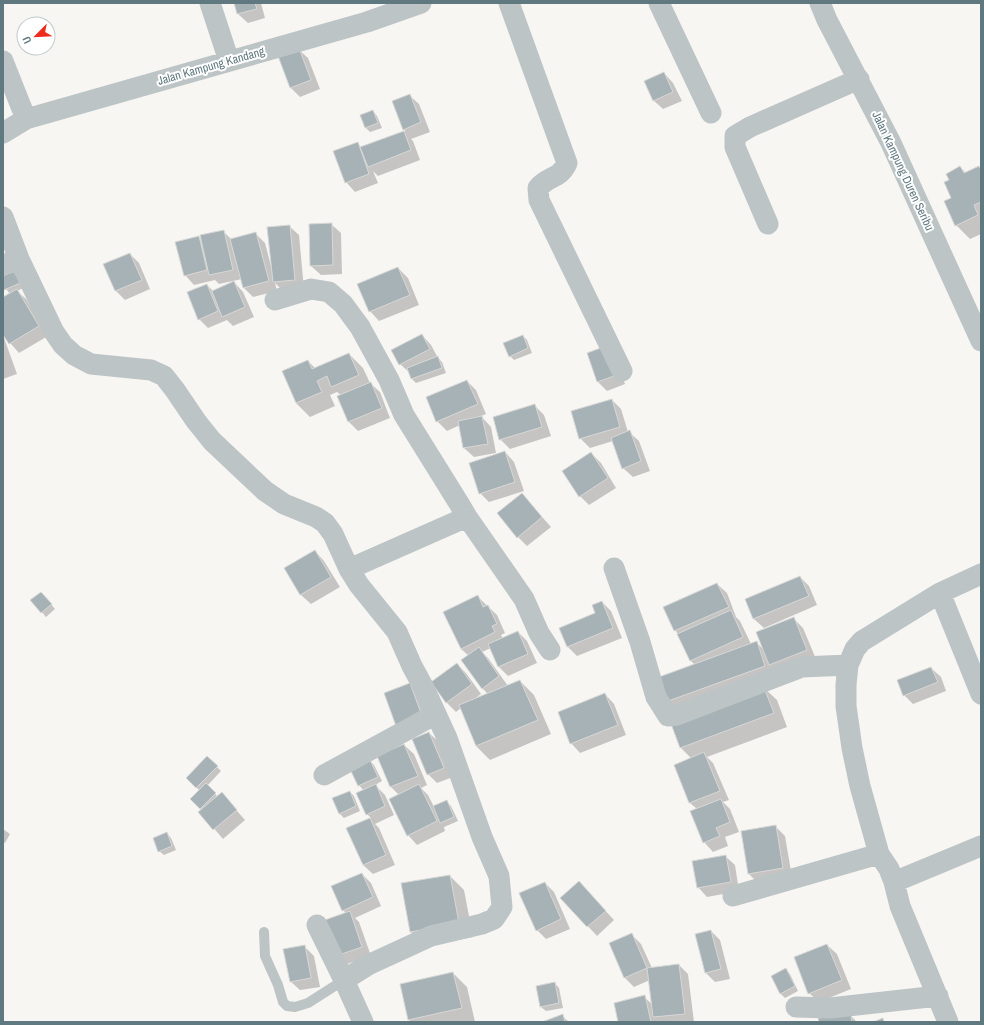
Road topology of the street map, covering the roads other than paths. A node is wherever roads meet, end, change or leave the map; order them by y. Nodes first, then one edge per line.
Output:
1 (210, 3) edge
2 (421, 3) edge
3 (509, 3) edge
4 (659, 3) edge
5 (820, 3) edge
6 (3, 61) edge
7 (229, 62) junction
8 (859, 79) junction
9 (711, 113) dead end
10 (26, 119) junction
11 (3, 133) edge
12 (3, 217) edge
13 (768, 224) dead end
14 (11, 262) edge
15 (275, 300) dead end
16 (981, 341) edge
17 (622, 372) dead end
18 (467, 517) junction
19 (614, 568) dead end
20 (349, 569) junction
21 (981, 574) edge
22 (940, 593) junction
23 (550, 650) dead end
24 (848, 666) junction
25 (981, 694) edge
26 (436, 714) junction
27 (324, 775) dead end
28 (981, 846) edge
29 (879, 854) junction
30 (894, 882) junction
31 (733, 896) dead end
32 (317, 925) dead end
33 (264, 932) dead end
34 (344, 980) junction
35 (938, 996) junction
36 (796, 1007) dead end
37 (363, 1022) edge
38 (948, 1022) edge

1 - 7 street
2 - 7 street, Jalan Kampung Kandang
3 - 17 street
4 - 9 street
5 - 8 street, Jalan Kampung Duren Seribu
6 - 10 street
7 - 10 street, Jalan Kampung Kandang
8 - 13 street
8 - 16 street, Jalan Kampung Duren Seribu
10 - 11 street, Jalan Kampung Kandang
12 - 14 street
14 - 20 street
15 - 18 street
18 - 20 street
18 - 23 street
19 - 24 street
20 - 26 street
21 - 22 street
22 - 24 street
22 - 25 street
24 - 29 street
26 - 27 street
26 - 34 street
28 - 30 street
29 - 30 street
29 - 31 street
30 - 35 street
32 - 34 street
33 - 34 lane
34 - 37 street
35 - 36 street
35 - 38 street

